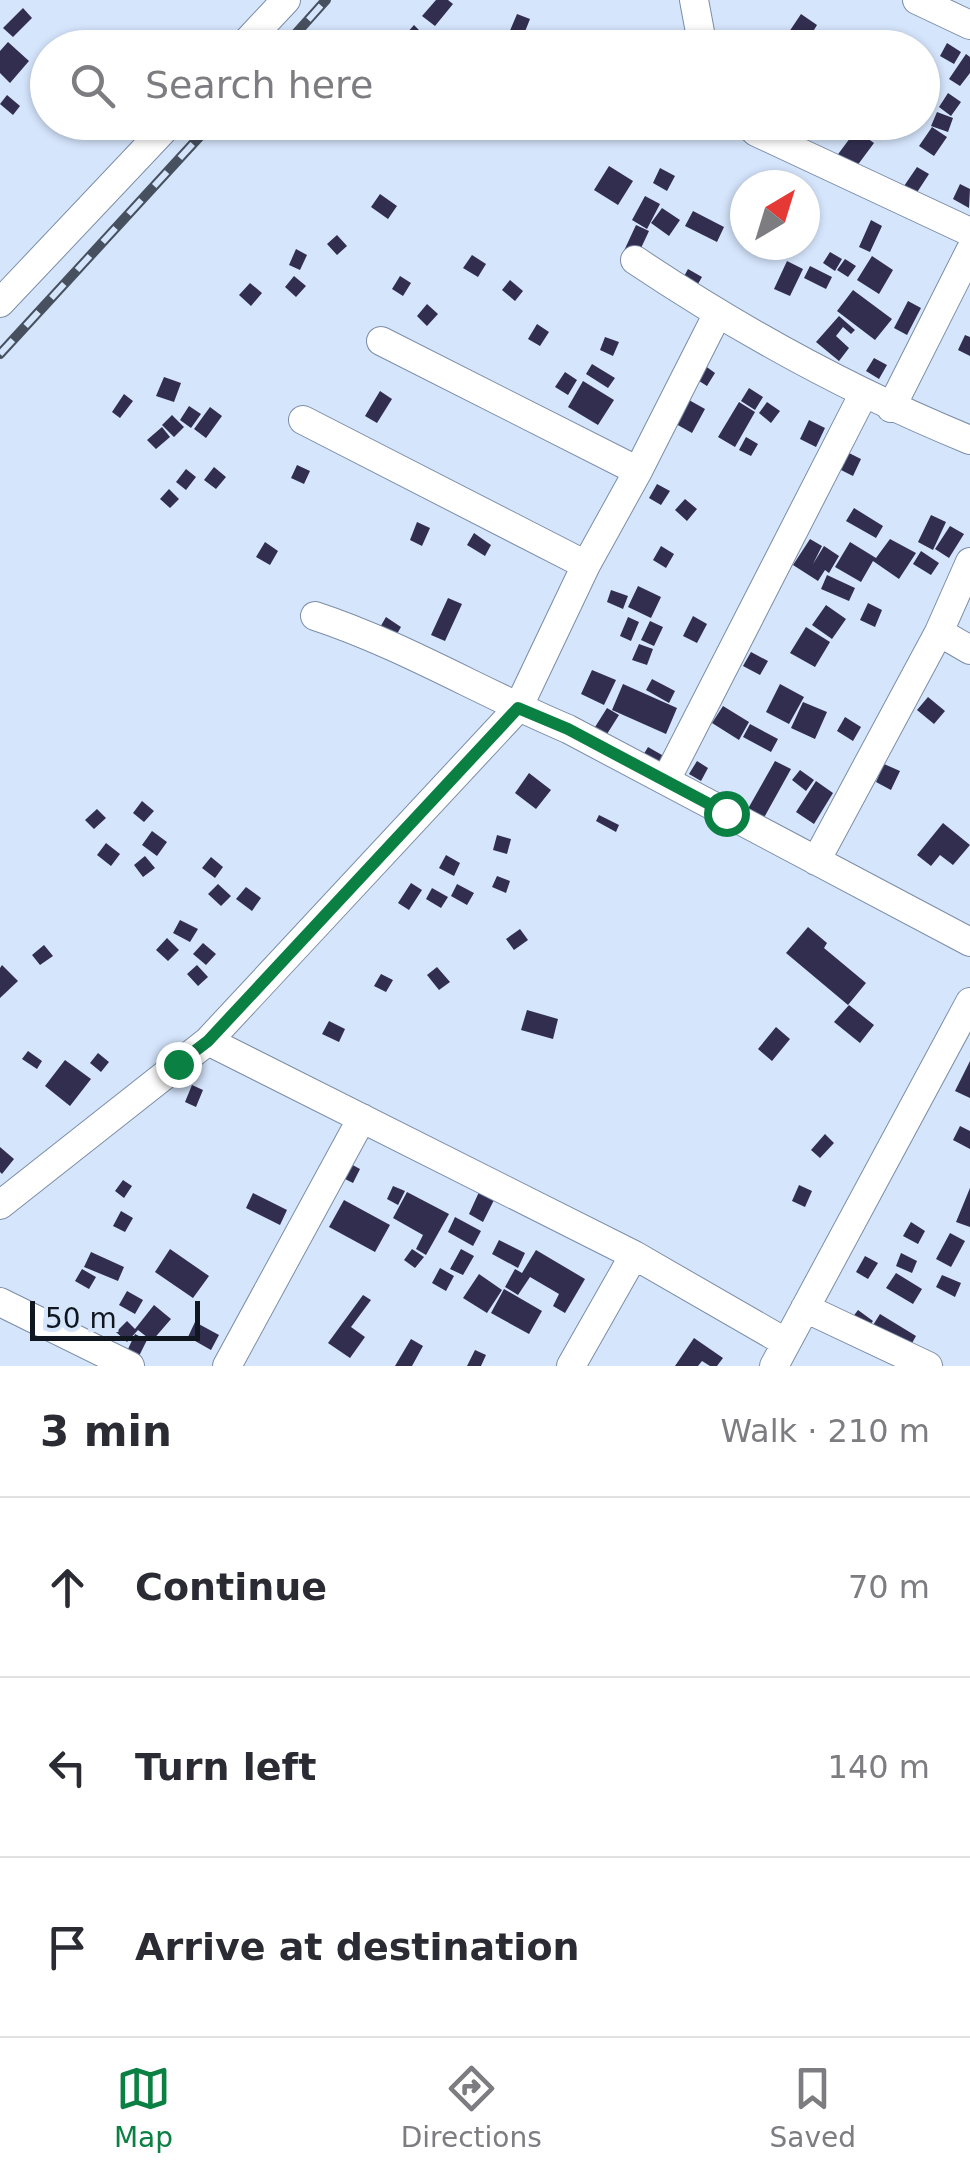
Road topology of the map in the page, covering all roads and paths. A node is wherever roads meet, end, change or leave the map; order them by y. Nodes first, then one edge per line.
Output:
1 (286, 0) edge
2 (694, 0) edge
3 (917, 0) edge
4 (970, 25) edge
5 (258, 30) edge
6 (700, 30) edge
7 (153, 140) edge
8 (773, 140) edge
9 (970, 232) edge
10 (970, 250) edge
11 (635, 260) dead end
12 (0, 303) edge
13 (717, 315) junction
14 (381, 342) dead end
15 (864, 393) junction
16 (891, 408) junction
17 (303, 420) dead end
18 (970, 440) edge
19 (638, 471) junction
20 (970, 562) edge
21 (586, 565) junction
22 (315, 616) dead end
23 (938, 632) junction
24 (970, 650) edge
25 (518, 708) junction
26 (666, 780) junction
27 (816, 862) junction
28 (970, 942) edge
29 (970, 1002) edge
30 (208, 1041) junction
31 (362, 1118) junction
32 (0, 1205) edge
33 (634, 1254) junction
34 (0, 1302) edge
35 (805, 1308) junction
36 (780, 1354) edge
37 (130, 1366) edge
38 (227, 1366) edge
39 (571, 1366) edge
40 (928, 1366) edge

1 - 5 street
2 - 6 street
3 - 4 street
7 - 12 street
8 - 9 street
10 - 16 street
11 - 13 street
13 - 15 street
13 - 19 street
14 - 19 street
15 - 16 street
15 - 26 street
16 - 18 street
17 - 21 street
19 - 21 street
20 - 23 street
21 - 25 street
22 - 25 street
23 - 24 street
23 - 27 street
25 - 26 street
25 - 30 street
26 - 27 street
27 - 28 street
29 - 35 street
30 - 31 street
30 - 32 street
31 - 33 street
31 - 38 street
33 - 36 street
33 - 39 street
34 - 37 street
35 - 36 street
35 - 40 street

